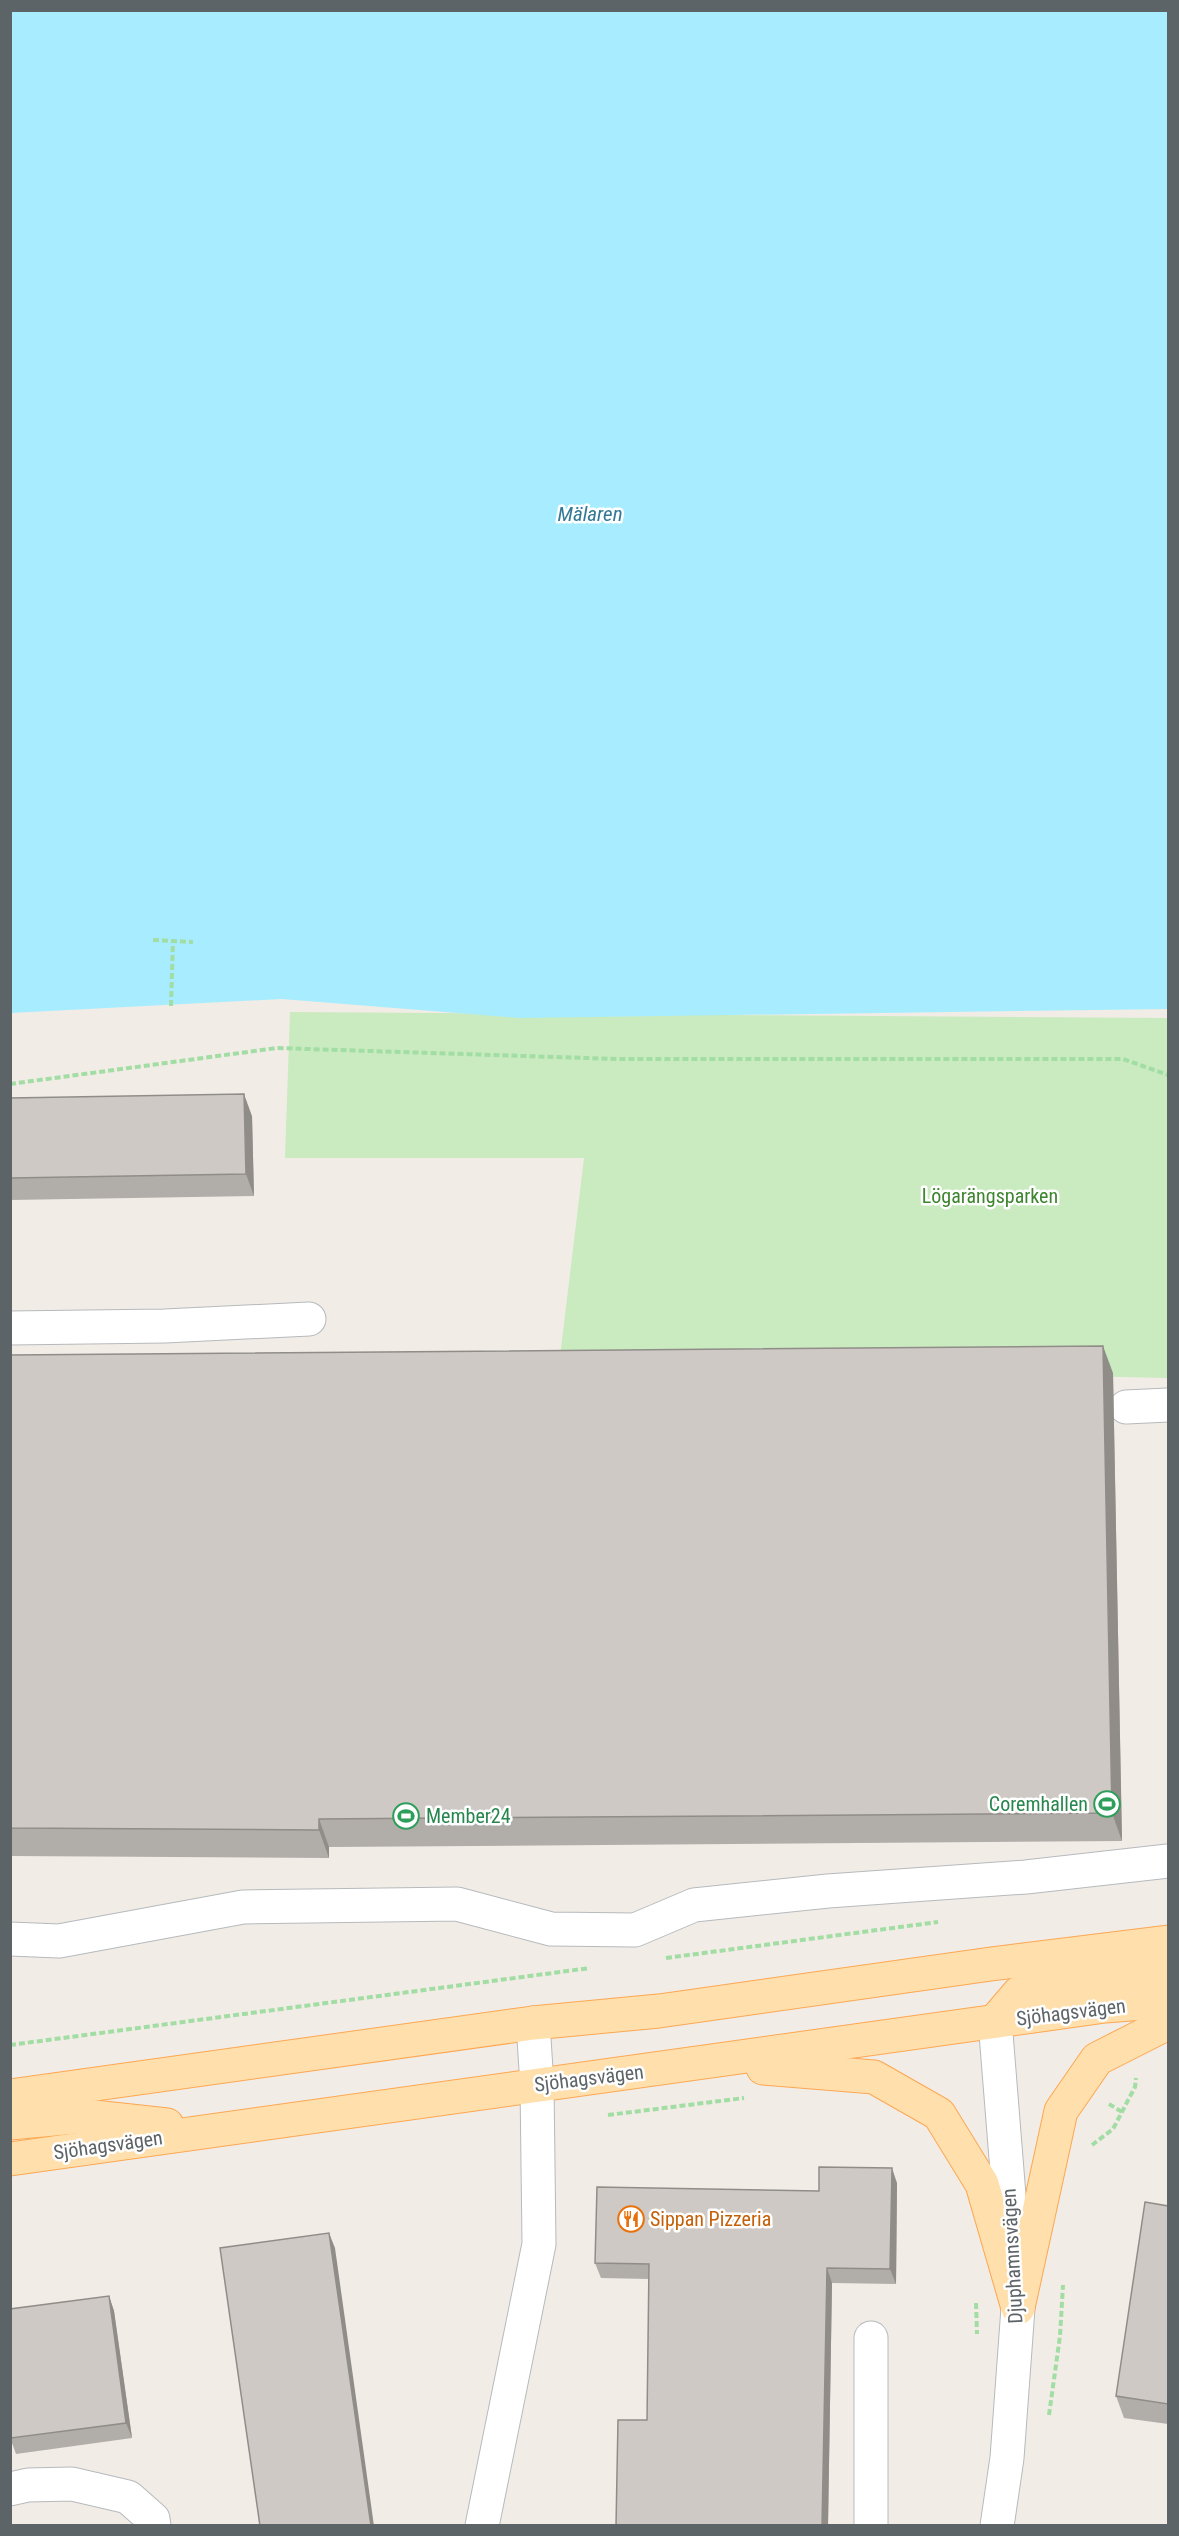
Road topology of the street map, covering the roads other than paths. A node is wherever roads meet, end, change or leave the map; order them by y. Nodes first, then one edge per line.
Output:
1 (309, 1319) dead end
2 (10, 1328) edge
3 (1168, 1405) edge
4 (1126, 1407) dead end
5 (1168, 1861) edge
6 (10, 1939) edge
7 (1168, 1942) edge
8 (991, 1964) junction
9 (1168, 1969) edge
10 (1168, 2001) edge
11 (995, 2021) junction
12 (533, 2023) junction
13 (1168, 2023) edge
14 (703, 2064) junction
15 (537, 2085) junction
16 (10, 2096) edge
17 (10, 2123) edge
18 (217, 2130) junction
19 (10, 2159) edge
20 (1018, 2308) junction
21 (871, 2338) dead end
22 (10, 2489) edge
23 (154, 2526) edge
24 (482, 2526) edge
25 (871, 2526) edge
26 (997, 2526) edge

1 - 2 street
3 - 4 street
5 - 6 street
7 - 8 main road
8 - 11 main road
8 - 12 main road
9 - 11 main road
10 - 11 main road, Sjöhagsvägen
11 - 14 main road, Sjöhagsvägen
11 - 20 street, Djuphamnsvägen
12 - 15 street
12 - 16 main road
13 - 20 main road
14 - 15 main road, Sjöhagsvägen
14 - 20 main road
15 - 18 main road, Sjöhagsvägen
15 - 24 street
17 - 18 main road
18 - 19 main road, Sjöhagsvägen
20 - 26 street, Djuphamnsvägen
21 - 25 street
22 - 23 street

